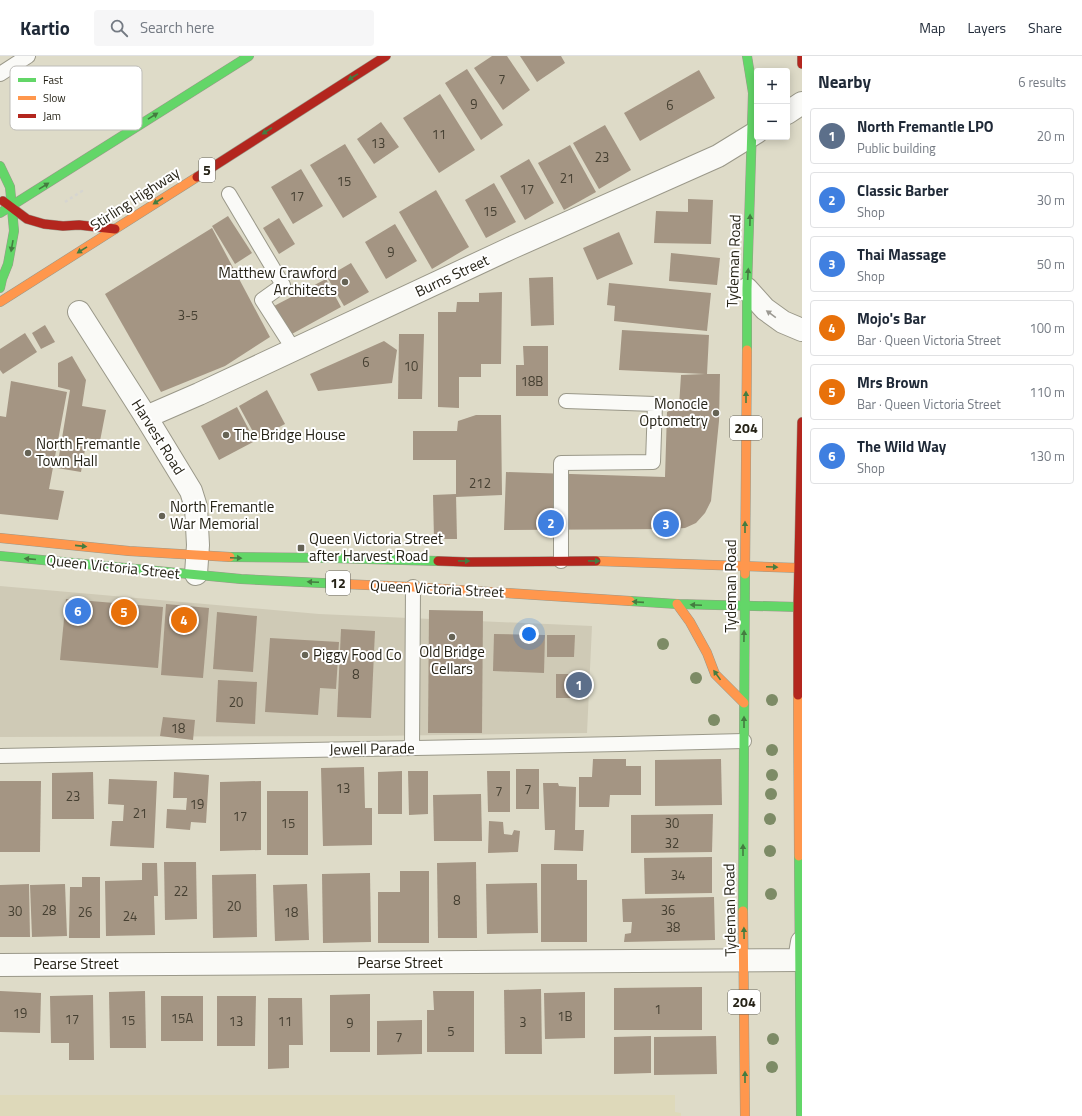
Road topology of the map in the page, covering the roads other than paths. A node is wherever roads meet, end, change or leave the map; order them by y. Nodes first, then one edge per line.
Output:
1 (28, 56) edge
2 (249, 56) edge
3 (386, 56) edge
4 (748, 56) edge
5 (802, 56) edge
6 (802, 64) edge
7 (12, 66) edge
8 (10, 68) edge
9 (0, 74) edge
10 (802, 103) edge
11 (790, 111) edge
12 (142, 124) edge
13 (132, 130) edge
14 (754, 134) edge
15 (0, 166) edge
16 (229, 194) dead end
17 (0, 200) edge
18 (11, 207) junction
19 (0, 213) edge
20 (115, 229) junction
21 (0, 288) edge
22 (747, 289) junction
23 (0, 302) edge
24 (79, 312) dead end
25 (802, 330) edge
26 (294, 350) junction
27 (566, 401) dead end
28 (146, 417) junction
29 (802, 422) edge
30 (802, 433) edge
31 (0, 538) edge
32 (0, 556) edge
33 (561, 561) junction
34 (197, 565) junction
35 (745, 566) junction
36 (800, 568) edge
37 (413, 587) junction
38 (677, 604) junction
39 (745, 606) junction
40 (800, 607) edge
41 (744, 703) junction
42 (744, 741) junction
43 (412, 748) junction
44 (0, 756) edge
45 (802, 938) edge
46 (799, 960) junction
47 (744, 961) junction
48 (0, 965) edge
49 (745, 1116) edge
50 (801, 1116) edge

1 - 7 lane
12 -> 2 main road
3 -> 20 main road, Stirling Highway / 5
4 - 14 main road, Tydeman Road / 204
5 - 6 main road
8 - 9 lane
10 - 11 street
18 -> 13 main road
22 -> 14 main road, Tydeman Road / 204
14 - 26 street, Burns Street
15 - 18 main road
16 - 26 lane
17 - 18 main road
18 - 19 main road
18 - 20 main road
18 -> 21 main road
20 -> 23 main road, Stirling Highway / 5
25 -> 22 street
35 -> 22 main road, Tydeman Road / 204
24 - 28 street, Harvest Road
26 - 28 street, Burns Street
27 - 33 lane
28 - 34 street, Harvest Road
29 - 30 main road
30 - 36 main road
31 -> 34 main road, Queen Victoria Street / 12
34 -> 32 main road, Queen Victoria Street / 12
34 -> 33 main road, Queen Victoria Street / 12
33 -> 35 main road, Queen Victoria Street / 12
37 -> 34 main road, Queen Victoria Street / 12
35 -> 36 main road, Queen Victoria Street / 12
35 - 39 main road, Tydeman Road / 204
36 - 40 main road
38 -> 37 main road, Queen Victoria Street / 12
37 - 43 lane
39 -> 38 main road, Queen Victoria Street / 12
41 -> 38 main road
39 - 40 main road, Queen Victoria Street / 12
41 -> 39 main road, Tydeman Road / 204
40 - 46 main road
42 -> 41 main road, Tydeman Road / 204
42 - 43 lane, Jewell Parade
47 -> 42 main road, Tydeman Road / 204
43 - 44 lane, Jewell Parade
45 - 46 street
46 - 47 street, Pearse Street
46 - 50 main road
47 - 48 street, Pearse Street
49 -> 47 main road, Tydeman Road / 204

